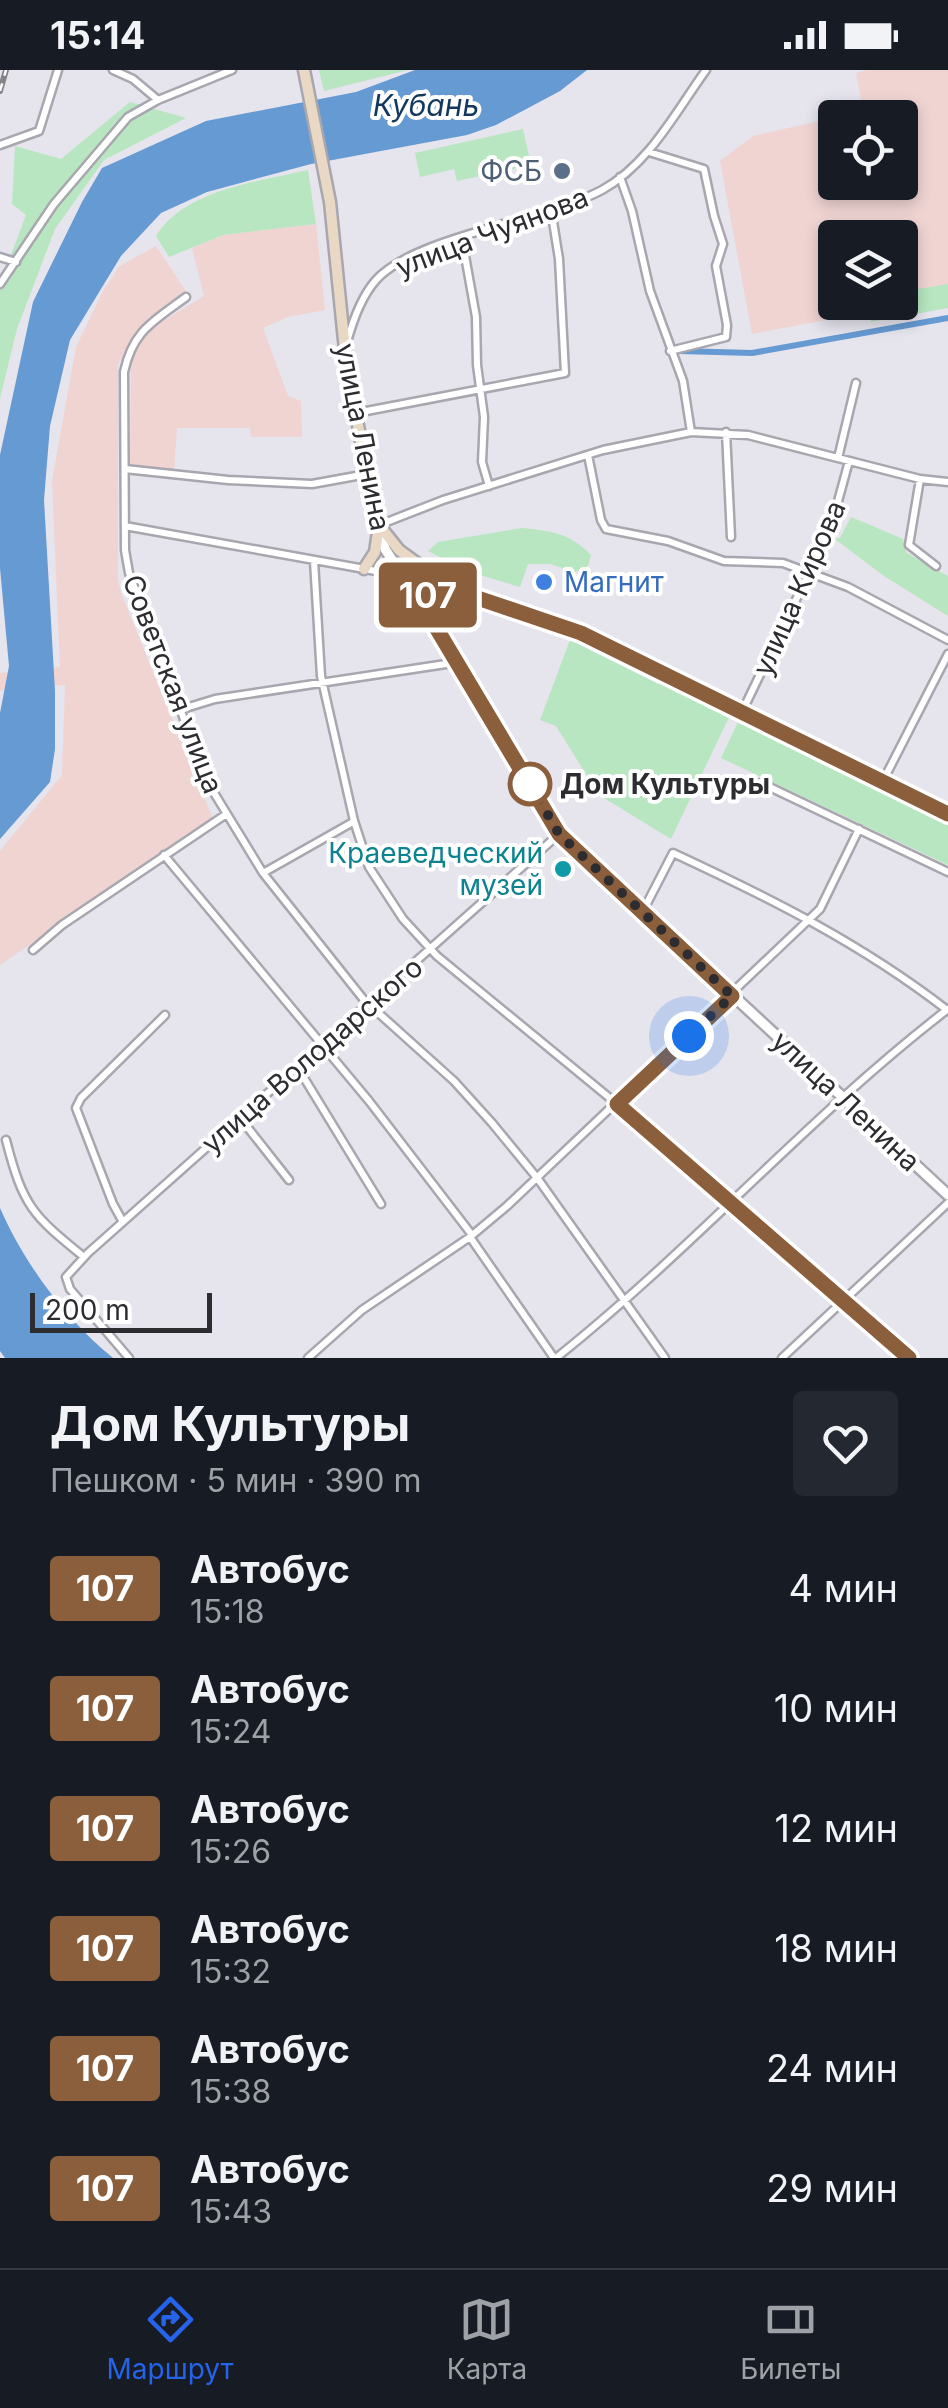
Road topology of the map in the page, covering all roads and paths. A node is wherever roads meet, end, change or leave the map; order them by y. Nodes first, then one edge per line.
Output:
1 (58, 70) edge
2 (113, 70) edge
3 (232, 70) edge
4 (706, 70) edge
5 (305, 76) edge
6 (158, 100) junction
7 (0, 145) edge
8 (648, 152) junction
9 (620, 177) junction
10 (550, 209) junction
11 (462, 239) junction
12 (0, 257) edge
13 (16, 262) junction
14 (0, 284) edge
15 (186, 297) dead end
16 (359, 306) junction
17 (342, 320) junction
18 (345, 349) junction
19 (670, 351) junction
20 (856, 383) dead end
21 (480, 388) junction
22 (355, 413) junction
23 (691, 432) junction
24 (726, 432) junction
25 (588, 455) junction
26 (838, 458) junction
27 (850, 461) junction
28 (124, 468) junction
29 (367, 474) junction
30 (920, 479) junction
31 (948, 482) edge
32 (489, 486) junction
33 (380, 525) junction
34 (125, 526) junction
35 (731, 537) dead end
36 (314, 562) junction
37 (936, 566) dead end
38 (364, 569) junction
39 (810, 573) junction
40 (402, 575) junction
41 (436, 578) junction
42 (454, 590) junction
43 (422, 604) junction
44 (948, 640) edge
45 (948, 654) edge
46 (459, 662) junction
47 (322, 683) junction
48 (179, 710) junction
49 (742, 713) junction
50 (882, 782) junction
51 (761, 783) dead end
52 (948, 814) edge
53 (225, 815) junction
54 (354, 821) junction
55 (859, 829) junction
56 (559, 834) junction
57 (164, 855) junction
58 (948, 872) edge
59 (264, 874) junction
60 (642, 912) junction
61 (810, 919) junction
62 (32, 950) dead end
63 (430, 951) junction
64 (732, 996) junction
65 (369, 1006) junction
66 (947, 1010) edge
67 (165, 1014) dead end
68 (321, 1048) junction
69 (298, 1068) junction
70 (841, 1099) junction
71 (617, 1104) junction
72 (240, 1119) junction
73 (6, 1140) dead end
74 (538, 1178) junction
75 (289, 1180) dead end
76 (948, 1195) edge
77 (730, 1201) junction
78 (948, 1203) edge
79 (381, 1204) dead end
80 (123, 1222) junction
81 (471, 1236) junction
82 (84, 1257) junction
83 (624, 1300) junction
84 (844, 1302) junction
85 (130, 1358) edge
86 (308, 1358) edge
87 (555, 1358) edge
88 (664, 1358) edge
89 (782, 1358) edge
90 (909, 1358) edge

1 - 7 street
2 - 6 street
3 - 6 street
4 - 8 street, улица Чуянова
5 - 17 main road, улица Ленина
6 - 13 street
8 - 9 street, улица Чуянова
8 - 19 street
9 - 10 street, улица Чуянова
9 - 19 street
10 - 11 street, улица Чуянова
10 - 21 street
11 - 16 street, улица Чуянова
11 - 21 street
12 - 13 street
13 - 14 street
15 - 28 street, Советская улица
16 - 17 street, улица Чуянова
16 - 18 street, улица Чуянова
17 - 18 main road, улица Ленина
18 - 22 main road, улица Ленина
19 - 23 street
20 - 26 street, улица Кирова
21 - 22 street
21 - 32 street
22 - 29 main road, улица Ленина
23 - 24 street
23 - 25 street
24 - 26 street
24 - 35 street
25 - 32 street
25 - 39 street
26 - 27 street
27 - 30 street
27 - 39 street, улица Кирова
28 - 29 street
28 - 34 street, Советская улица
29 - 33 main road, улица Ленина
30 - 31 street
30 - 37 street
32 - 33 street
33 - 38 main road
33 - 40 street, улица Ленина
33 - 41 main road
34 - 36 street
34 - 48 street, Советская улица
36 - 38 street
36 - 47 street
38 - 40 street
39 - 44 street
39 - 49 street, улица Кирова
40 - 41 street
40 - 43 street, улица Ленина
41 - 42 main road
42 - 43 street
42 - 49 main road
43 - 46 street, улица Ленина
45 - 50 street
46 - 47 street
46 - 56 street, улица Ленина
47 - 48 street
47 - 54 street
48 - 53 street, Советская улица
49 - 50 main road
50 - 52 main road
51 - 55 street
53 - 57 street
53 - 59 street, Советская улица
54 - 59 street
54 - 63 street
55 - 58 street
55 - 61 street
56 - 60 street, улица Ленина
56 - 63 street, улица Володарского
57 - 62 street
57 - 68 street
59 - 65 street, Советская улица
60 - 61 street
60 - 64 street, улица Ленина
61 - 64 street
61 - 66 street
63 - 65 street, улица Володарского
63 - 71 street
64 - 70 street, улица Ленина
64 - 71 street
65 - 68 street, улица Володарского
65 - 74 street, Советская улица
66 - 70 street
67 - 80 street
68 - 69 street, улица Володарского
68 - 81 street
69 - 72 street, улица Володарского
69 - 79 street
70 - 76 street, улица Ленина
70 - 77 street
71 - 74 street
71 - 77 street
72 - 75 street
72 - 80 street, улица Володарского
73 - 82 street
74 - 81 street
74 - 83 street, Советская улица
77 - 83 street
77 - 84 street
78 - 84 street
80 - 82 street, улица Володарского
81 - 86 street
81 - 87 street
82 - 85 street, улица Володарского
83 - 87 street
83 - 88 street, Советская улица
84 - 89 street
84 - 90 street

